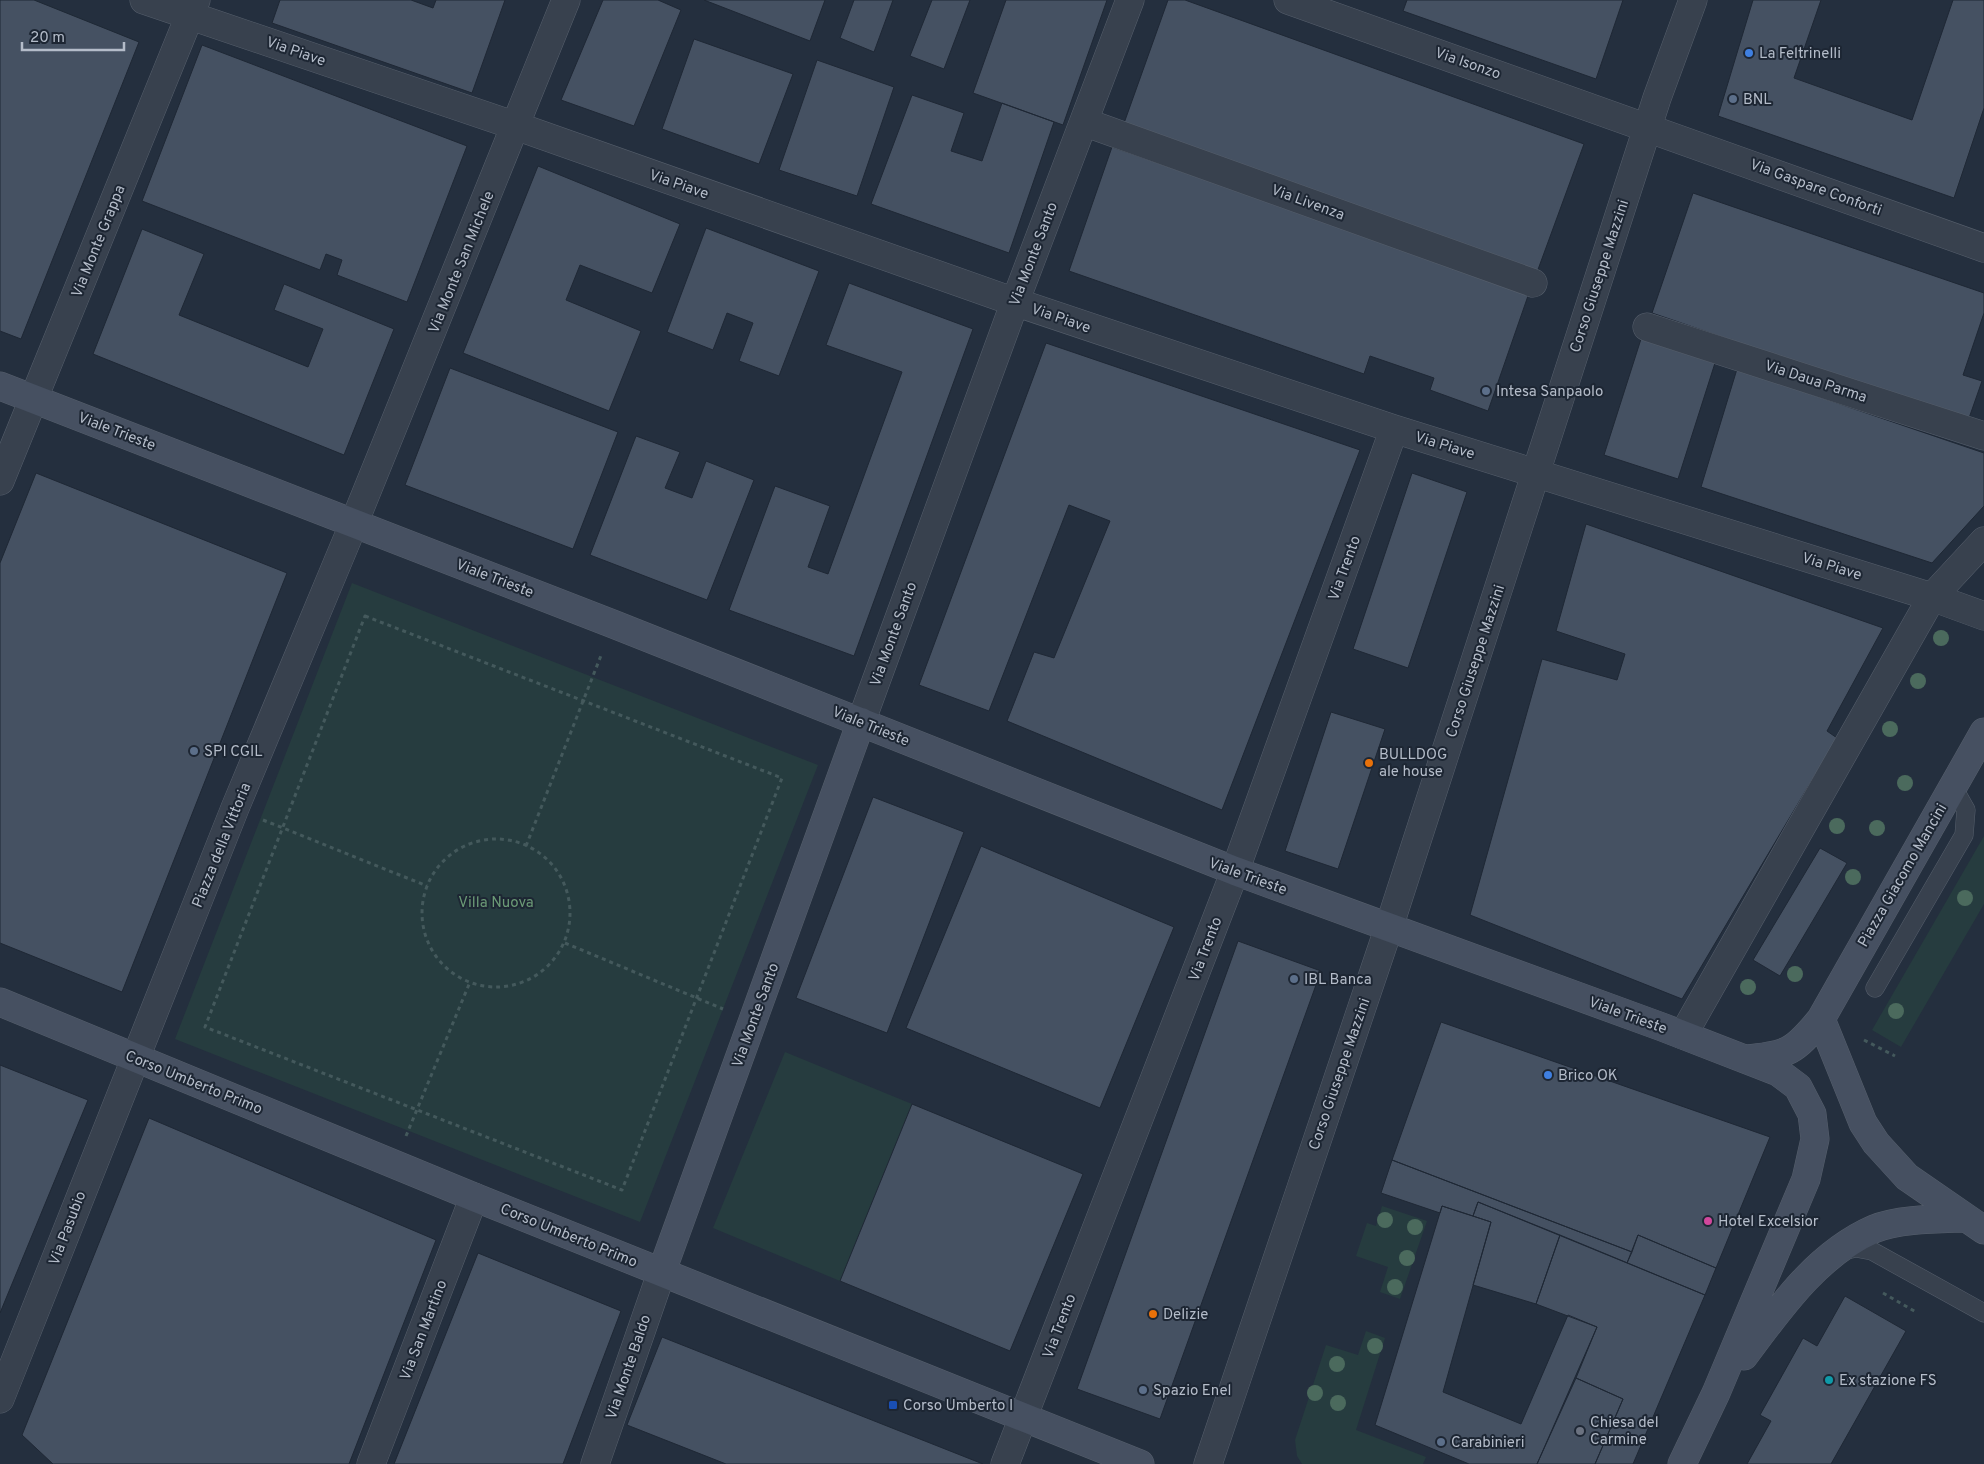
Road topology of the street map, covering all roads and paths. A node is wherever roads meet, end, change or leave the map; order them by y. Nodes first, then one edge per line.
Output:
1 (144, 0) edge
2 (566, 0) edge
3 (1130, 0) edge
4 (1288, 0) edge
5 (1693, 0) edge
6 (193, 8) edge
7 (1084, 122) junction
8 (516, 126) junction
9 (1647, 126) junction
10 (1984, 248) edge
11 (1533, 283) dead end
12 (1015, 302) junction
13 (1647, 327) dead end
14 (0, 386) edge
15 (34, 398) junction
16 (1394, 429) junction
17 (1984, 436) edge
18 (1535, 474) junction
19 (0, 481) edge
20 (354, 523) junction
21 (1984, 541) edge
22 (1932, 597) junction
23 (1984, 616) edge
24 (613, 624) junction
25 (583, 701) junction
26 (861, 722) junction
27 (1984, 732) edge
28 (1953, 786) junction
29 (235, 808) junction
30 (282, 828) junction
31 (526, 846) junction
32 (1235, 872) junction
33 (427, 886) junction
34 (1389, 927) junction
35 (565, 942) junction
36 (470, 982) junction
37 (1875, 988) dead end
38 (697, 999) junction
39 (0, 1002) edge
40 (1821, 1019) junction
41 (752, 1021) junction
42 (1683, 1035) junction
43 (134, 1057) junction
44 (1746, 1059) junction
45 (417, 1110) junction
46 (395, 1164) junction
47 (474, 1197) junction
48 (1974, 1224) edge
49 (1832, 1253) junction
50 (662, 1271) junction
51 (1883, 1293) dead end
52 (1916, 1312) dead end
53 (1984, 1314) edge
54 (1716, 1393) junction
55 (0, 1399) edge
56 (1024, 1416) junction
57 (371, 1464) edge
58 (595, 1464) edge
59 (1005, 1464) edge
60 (1140, 1464) edge
61 (1208, 1464) edge
62 (1682, 1464) edge

1 - 6 street, Via Piave
2 - 8 street, Via Monte San Michele
3 - 7 street, Via Monte Santo
4 - 9 street, Via Isonzo
5 - 9 street, Corso Giuseppe Mazzini
6 - 8 street, Via Piave
6 - 15 street, Via Monte Grappa
7 - 11 street, Via Livenza
7 - 12 street, Via Monte Santo
8 - 12 street, Via Piave
8 - 20 street, Via Monte San Michele
9 - 10 street, Via Gaspare Conforti
9 - 18 street, Corso Giuseppe Mazzini
12 - 16 street, Via Piave
12 - 26 street, Via Monte Santo
13 - 17 street, Via Daua Parma
14 - 15 street, Viale Trieste
15 - 19 street, Via Monte Grappa
15 - 20 street, Viale Trieste
16 - 18 street, Via Piave
16 - 32 street, Via Trento
18 - 22 street, Via Piave
18 - 34 street, Corso Giuseppe Mazzini
20 - 24 street, Viale Trieste
20 - 29 street, Piazza della Vittoria
21 - 22 street
22 - 23 street, Via Piave
22 - 42 street
24 - 25 path
24 - 26 street, Viale Trieste
25 - 30 path
25 - 31 path
25 - 38 path
26 - 32 street, Viale Trieste
26 - 41 street, Via Monte Santo
27 - 28 street, Piazza Giacomo Mancini
28 - 37 lane
28 - 40 street, Piazza Giacomo Mancini
29 - 30 path
29 - 43 street, Piazza della Vittoria
30 - 33 path
30 - 45 path
31 - 33 path
31 - 35 path
32 - 34 street, Viale Trieste
32 - 56 street, Via Trento
33 - 36 path
34 - 42 street, Viale Trieste
34 - 61 street, Corso Giuseppe Mazzini
35 - 36 path
35 - 38 path
36 - 45 path
38 - 41 path
38 - 45 path
39 - 43 street, Corso Umberto Primo
40 - 44 street, Piazza Giacomo Mancini
40 - 48 street
41 - 50 street, Via Monte Santo
42 - 44 street, Viale Trieste
43 - 46 street, Corso Umberto Primo
43 - 55 street, Via Pasubio
44 - 54 street, Viale Trieste
45 - 46 path
46 - 47 street, Corso Umberto Primo
47 - 50 street, Corso Umberto Primo
47 - 57 street, Via San Martino
48 - 49 street
49 - 53 lane
49 - 54 street
50 - 56 street, Corso Umberto Primo
50 - 58 street, Via Monte Baldo
51 - 52 path
54 - 62 street
56 - 59 street, Via Trento
56 - 60 street, Corso Umberto Primo

